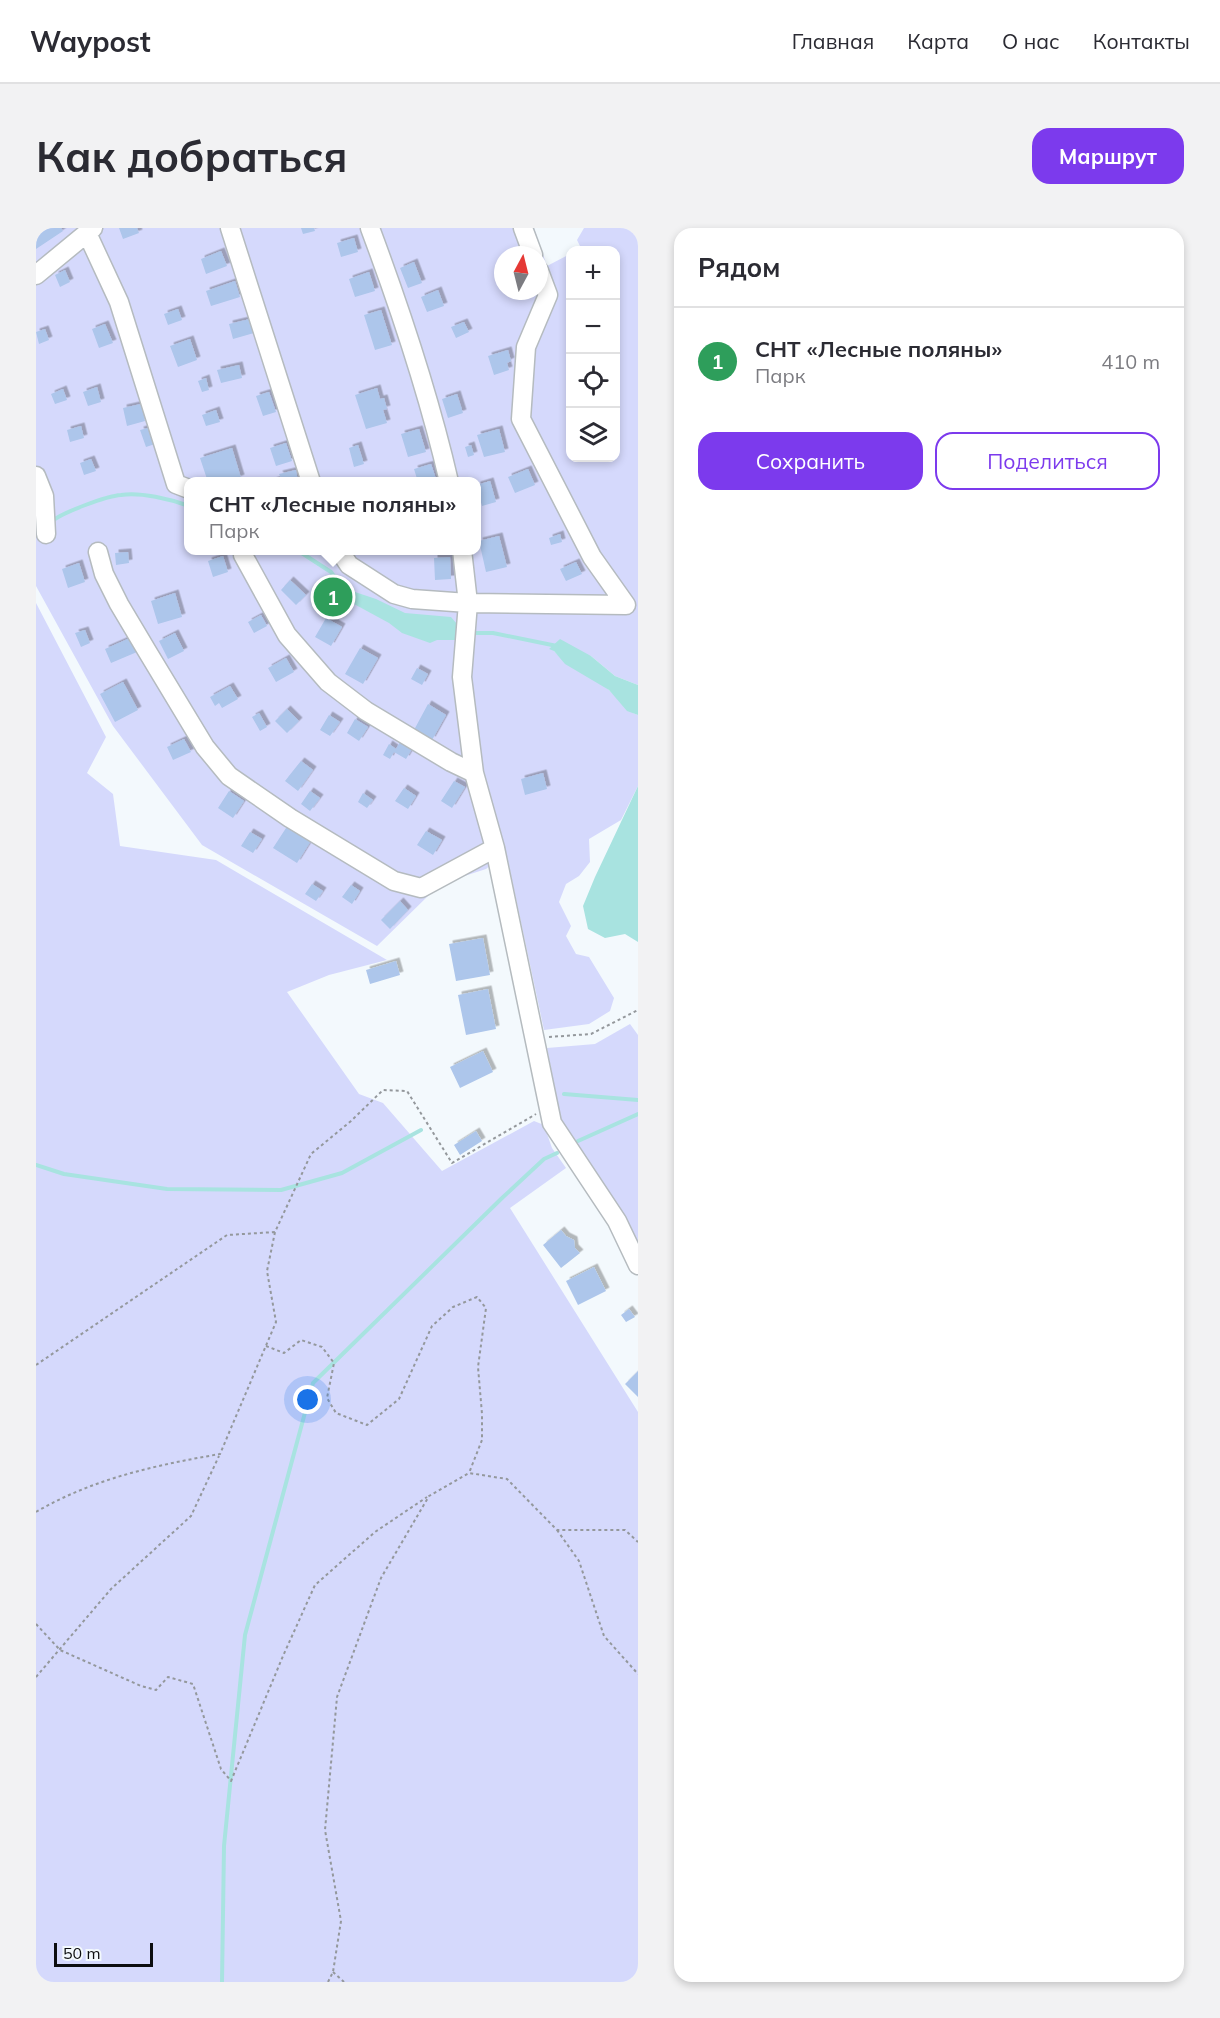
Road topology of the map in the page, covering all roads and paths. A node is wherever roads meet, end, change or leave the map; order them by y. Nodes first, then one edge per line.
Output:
1 (230, 228) edge
2 (370, 228) edge
3 (523, 228) edge
4 (90, 230) edge
5 (530, 246) edge
6 (36, 275) edge
7 (546, 300) edge
8 (36, 476) edge
9 (309, 477) edge
10 (447, 477) edge
11 (184, 487) edge
12 (46, 534) dead end
13 (98, 552) dead end
14 (243, 555) dead end
15 (342, 555) edge
16 (463, 555) edge
17 (468, 603) junction
18 (474, 773) junction
19 (495, 848) junction
20 (638, 1010) edge
21 (535, 1038) junction
22 (549, 1107) junction
23 (275, 1232) junction
24 (638, 1264) edge
25 (266, 1346) junction
26 (36, 1365) edge
27 (220, 1454) junction
28 (469, 1473) junction
29 (429, 1496) junction
30 (36, 1512) edge
31 (556, 1530) junction
32 (638, 1542) edge
33 (36, 1624) edge
34 (60, 1650) junction
35 (638, 1674) edge
36 (36, 1677) edge
37 (333, 1972) junction
38 (328, 1982) edge
39 (344, 1982) edge

1 - 9 street
2 - 10 street
3 - 5 street
4 - 6 street
4 - 11 street
7 - 17 street
8 - 12 street
13 - 19 street
14 - 18 street
15 - 17 street
16 - 17 street
17 - 18 street
18 - 19 street
19 - 21 street
20 - 21 path
21 - 22 street
22 - 23 path
22 - 24 street
23 - 25 path
23 - 26 path
25 - 27 path
25 - 28 path
27 - 30 path
27 - 34 path
28 - 29 path
28 - 31 path
29 - 34 path
29 - 37 path
31 - 32 path
31 - 35 path
33 - 34 path
34 - 36 path
37 - 38 path
37 - 39 path

